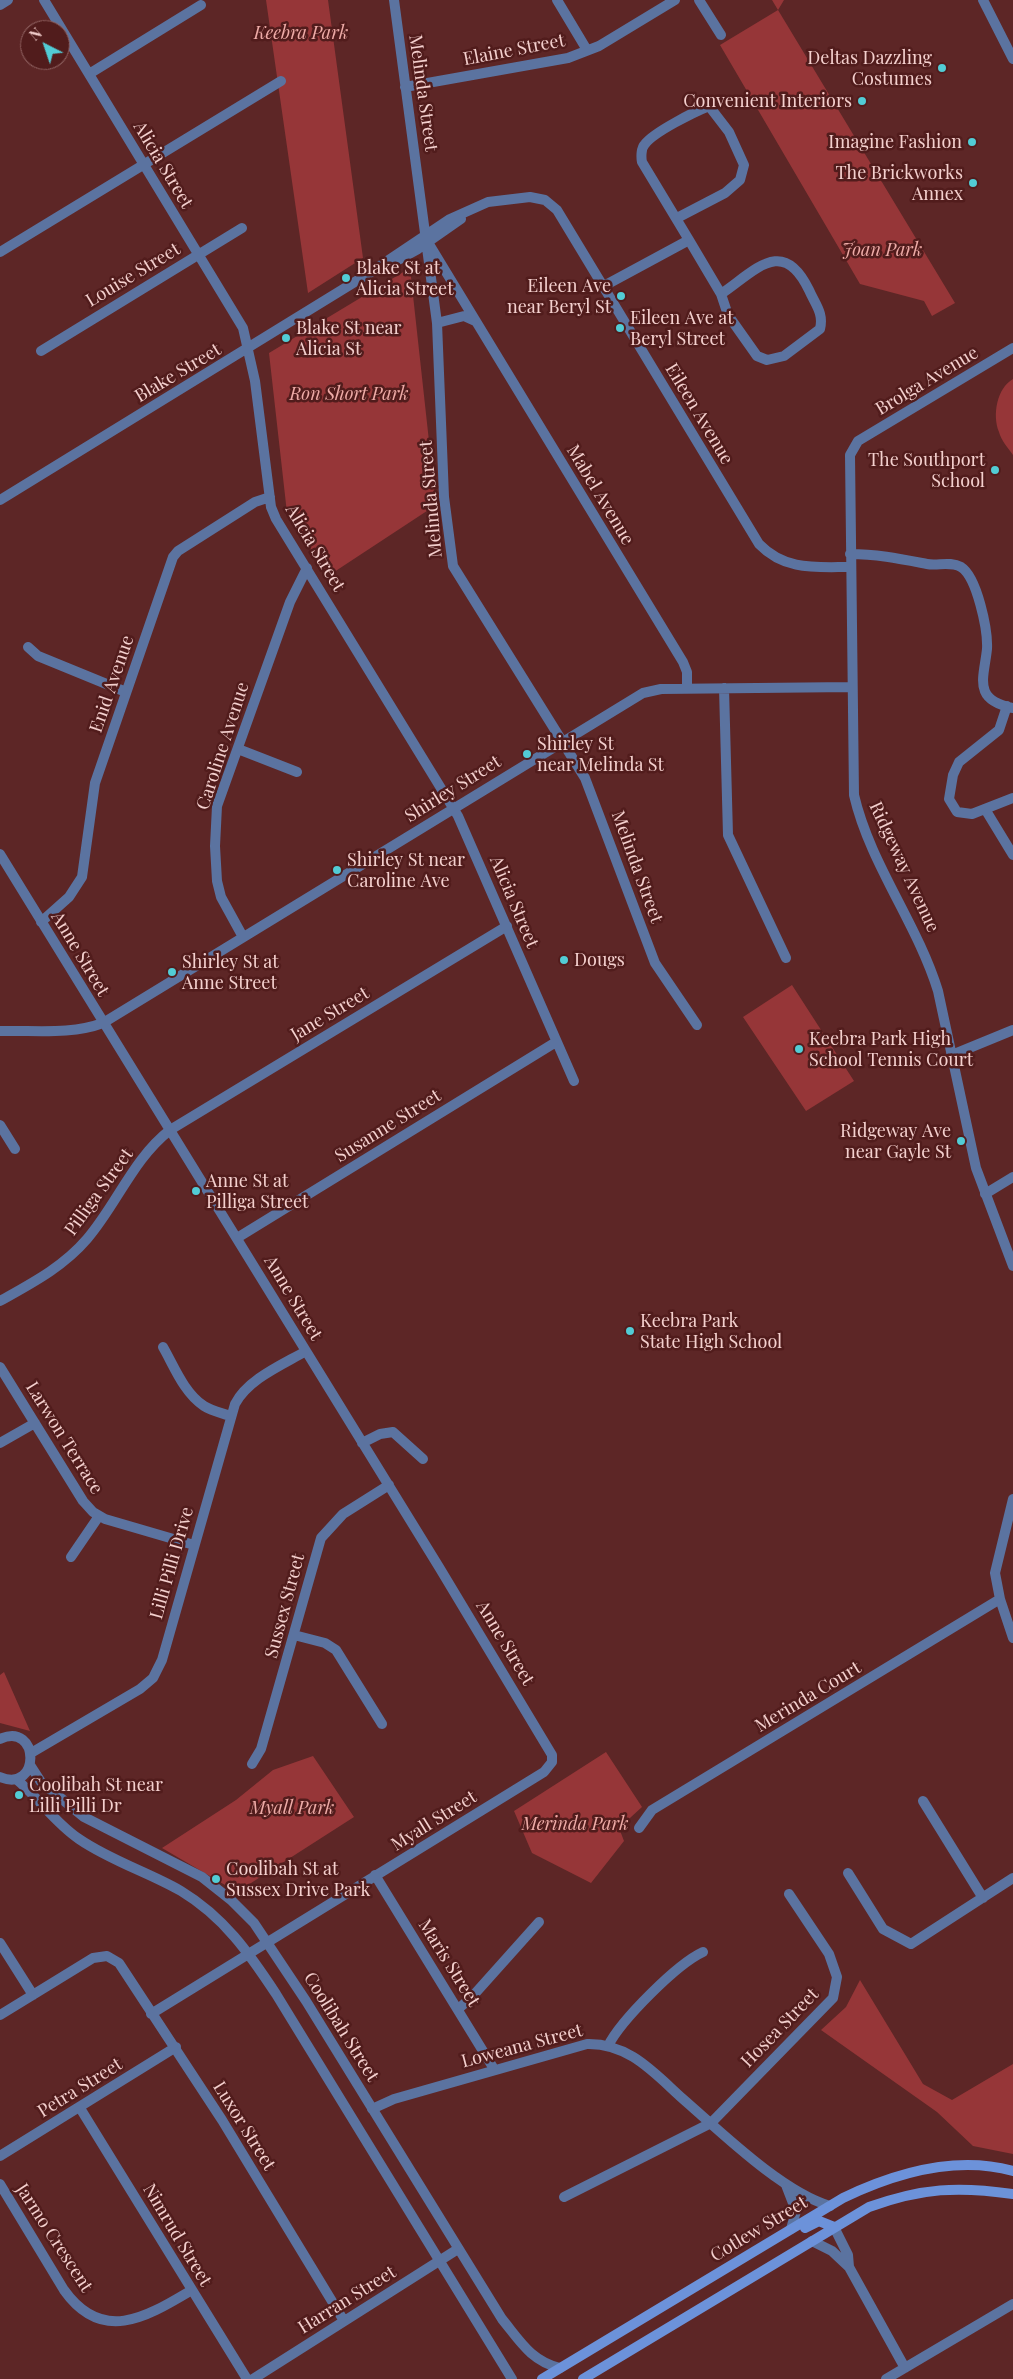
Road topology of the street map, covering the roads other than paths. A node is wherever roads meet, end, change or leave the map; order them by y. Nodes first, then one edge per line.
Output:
1 (8, 0) edge
2 (44, 0) edge
3 (394, 0) edge
4 (557, 0) edge
5 (675, 0) edge
6 (699, 0) edge
7 (983, 0) edge
8 (0, 5) edge
9 (201, 5) dead end
10 (720, 35) dead end
11 (587, 50) junction
12 (1013, 59) edge
13 (89, 74) junction
14 (282, 81) dead end
15 (405, 87) junction
16 (144, 164) junction
17 (480, 205) joint
18 (677, 218) junction
19 (242, 228) dead end
20 (427, 240) junction
21 (689, 240) junction
22 (0, 252) edge
23 (198, 254) junction
24 (602, 287) junction
25 (721, 294) junction
26 (475, 321) junction
27 (437, 323) junction
28 (249, 348) junction
29 (1013, 348) edge
30 (41, 350) dead end
31 (858, 441) joint
32 (270, 497) junction
33 (0, 500) edge
34 (850, 554) junction
35 (850, 567) junction
36 (307, 568) junction
37 (28, 647) dead end
38 (852, 687) junction
39 (687, 688) junction
40 (724, 688) junction
41 (126, 692) junction
42 (1010, 707) edge
43 (563, 740) junction
44 (238, 749) junction
45 (297, 772) dead end
46 (1013, 798) edge
47 (454, 808) junction
48 (985, 809) junction
49 (0, 854) edge
50 (1013, 855) edge
51 (41, 922) junction
52 (507, 926) junction
53 (243, 937) junction
54 (786, 958) dead end
55 (103, 1024) junction
56 (697, 1025) dead end
57 (1013, 1030) edge
58 (0, 1031) edge
59 (556, 1042) junction
60 (952, 1055) junction
61 (574, 1081) dead end
62 (0, 1125) edge
63 (170, 1130) junction
64 (15, 1148) dead end
65 (1013, 1177) edge
66 (985, 1194) junction
67 (237, 1238) junction
68 (1013, 1266) edge
69 (0, 1301) edge
70 (163, 1347) dead end
71 (306, 1351) junction
72 (0, 1367) edge
73 (230, 1416) junction
74 (35, 1423) junction
75 (0, 1443) edge
76 (362, 1443) junction
77 (423, 1459) dead end
78 (389, 1485) junction
79 (1013, 1499) edge
80 (99, 1516) junction
81 (194, 1545) junction
82 (71, 1557) dead end
83 (1000, 1599) junction
84 (294, 1635) junction
85 (1013, 1638) edge
86 (382, 1724) dead end
87 (1, 1738) edge
88 (31, 1753) junction
89 (552, 1762) joint
90 (252, 1764) dead end
91 (30, 1765) junction
92 (0, 1777) edge
93 (16, 1779) junction
94 (923, 1801) dead end
95 (639, 1828) dead end
96 (848, 1873) dead end
97 (375, 1875) junction
98 (1013, 1878) edge
99 (789, 1894) dead end
100 (983, 1898) junction
101 (539, 1922) dead end
102 (268, 1941) junction
103 (0, 1943) edge
104 (703, 1952) dead end
105 (249, 1953) junction
106 (33, 1995) junction
107 (458, 2009) junction
108 (151, 2014) junction
109 (0, 2015) edge
110 (608, 2046) junction
111 (176, 2047) junction
112 (494, 2069) junction
113 (80, 2108) junction
114 (372, 2109) junction
115 (711, 2123) junction
116 (0, 2156) edge
117 (1013, 2171) edge
118 (0, 2184) edge
119 (786, 2185) junction
120 (1013, 2194) edge
121 (564, 2197) dead end
122 (830, 2206) junction
123 (834, 2227) junction
124 (791, 2229) junction
125 (781, 2235) junction
126 (812, 2241) junction
127 (458, 2249) junction
128 (439, 2261) junction
129 (849, 2266) junction
130 (192, 2290) junction
131 (1013, 2304) edge
132 (344, 2321) junction
133 (560, 2368) junction
134 (905, 2368) junction
135 (247, 2379) edge
136 (253, 2379) edge
137 (512, 2379) edge
138 (542, 2379) edge
139 (583, 2379) edge
140 (886, 2379) edge

1 - 8 street
2 - 13 street, Alicia Street
3 - 15 street, Melinda Street
4 - 11 street
5 - 11 street, Elaine Street
6 - 10 street
7 - 12 street
9 - 13 street
11 - 15 street, Elaine Street
13 - 16 street, Alicia Street
14 - 16 street
15 - 20 street, Melinda Street
16 - 22 street
16 - 23 street, Alicia Street
17 - 20 street, Blake Street
17 - 24 street, Eileen Avenue
18 - 18 street
18 - 21 street
19 - 23 street, Louise Street
20 - 26 street, Mabel Avenue
20 - 27 street, Melinda Street
20 - 28 street, Blake Street
21 - 24 street
21 - 25 street
23 - 28 street, Alicia Street
23 - 30 street, Louise Street
24 - 35 street, Eileen Avenue
25 - 25 street
26 - 27 street
26 - 39 street, Mabel Avenue
27 - 43 street, Melinda Street
28 - 32 street, Alicia Street
28 - 33 street, Blake Street
29 - 31 street, Brolga Avenue
31 - 34 street, Ridgeway Avenue
32 - 36 street, Alicia Street
32 - 41 street, Enid Avenue
34 - 35 street, Ridgeway Avenue
34 - 42 street
35 - 38 street, Ridgeway Avenue
36 - 44 street, Caroline Avenue
36 - 47 street, Alicia Street
37 - 41 street
38 - 40 street, Shirley Street
38 - 60 street, Ridgeway Avenue
39 - 40 street, Shirley Street
39 - 43 street, Shirley Street
40 - 54 street
41 - 51 street, Enid Avenue
42 - 48 street
43 - 47 street, Shirley Street
43 - 56 street, Melinda Street
44 - 45 street
44 - 53 street, Caroline Avenue
46 - 48 street
47 - 52 street, Alicia Street
47 - 53 street, Shirley Street
48 - 50 street
49 - 51 street, Anne Street
51 - 55 street, Anne Street
52 - 59 street, Alicia Street
52 - 63 street, Jane Street
53 - 55 street, Shirley Street
55 - 58 street
55 - 63 street, Anne Street
57 - 60 street
59 - 61 street, Alicia Street
59 - 67 street, Susanne Street
60 - 66 street, Ridgeway Avenue
62 - 64 street
63 - 67 street, Anne Street
63 - 69 street, Pilliga Street
65 - 66 street
66 - 68 street, Ridgeway Avenue
67 - 71 street, Anne Street
70 - 73 street
71 - 73 street, Lilli Pilli Drive
71 - 76 street, Anne Street
72 - 74 street, Larwon Terrace
73 - 81 street, Lilli Pilli Drive
74 - 75 street
74 - 80 street, Larwon Terrace
76 - 77 street
76 - 78 street, Anne Street
78 - 84 street, Sussex Street
78 - 89 street, Anne Street
79 - 83 street
80 - 81 street, Larwon Terrace
80 - 82 street
81 - 88 street, Lilli Pilli Drive
83 - 85 street
83 - 95 street, Merinda Court
84 - 86 street
84 - 90 street, Sussex Street
87 - 88 street
88 - 91 street
89 - 97 street, Myall Street
91 - 93 street
91 - 102 street, Coolibah Street
92 - 93 street
93 - 105 street
94 - 100 street
96 - 100 street
97 - 102 street, Myall Street
97 - 107 street, Maris Street
98 - 100 street
99 - 115 street, Hosea Street
101 - 107 street
102 - 105 street, Myall Street
102 - 114 street, Coolibah Street
103 - 106 street
104 - 110 street
105 - 108 street, Myall Street
105 - 128 street
106 - 108 street, Luxor Street
106 - 109 street
107 - 112 street, Maris Street
108 - 111 street, Luxor Street
110 - 112 street, Loweana Street
110 - 115 street, Loweana Street
111 - 113 street, Petra Street
111 - 132 street, Luxor Street
112 - 114 street, Loweana Street
113 - 116 street, Petra Street
113 - 130 street, Nimrud Street
114 - 127 street, Coolibah Street
115 - 119 street, Loweana Street
115 - 121 street, Hosea Street
117 - 122 main road, Cotlew Street
118 - 130 street, Jarmo Crescent
119 - 122 street, Loweana Street
119 - 124 street, Loweana Street
120 - 123 main road
122 - 124 main road, Cotlew Street
123 - 125 main road
123 - 126 main road
123 - 129 street
124 - 125 main road, Cotlew Street
125 - 133 main road, Cotlew Street
126 - 129 street
126 - 139 main road
127 - 128 street, Harran Street
127 - 133 street, Coolibah Street
128 - 132 street, Harran Street
128 - 137 street
129 - 134 street
130 - 135 street, Nimrud Street
131 - 134 street
132 - 136 street, Harran Street
133 - 138 main road, Cotlew Street
134 - 140 street

